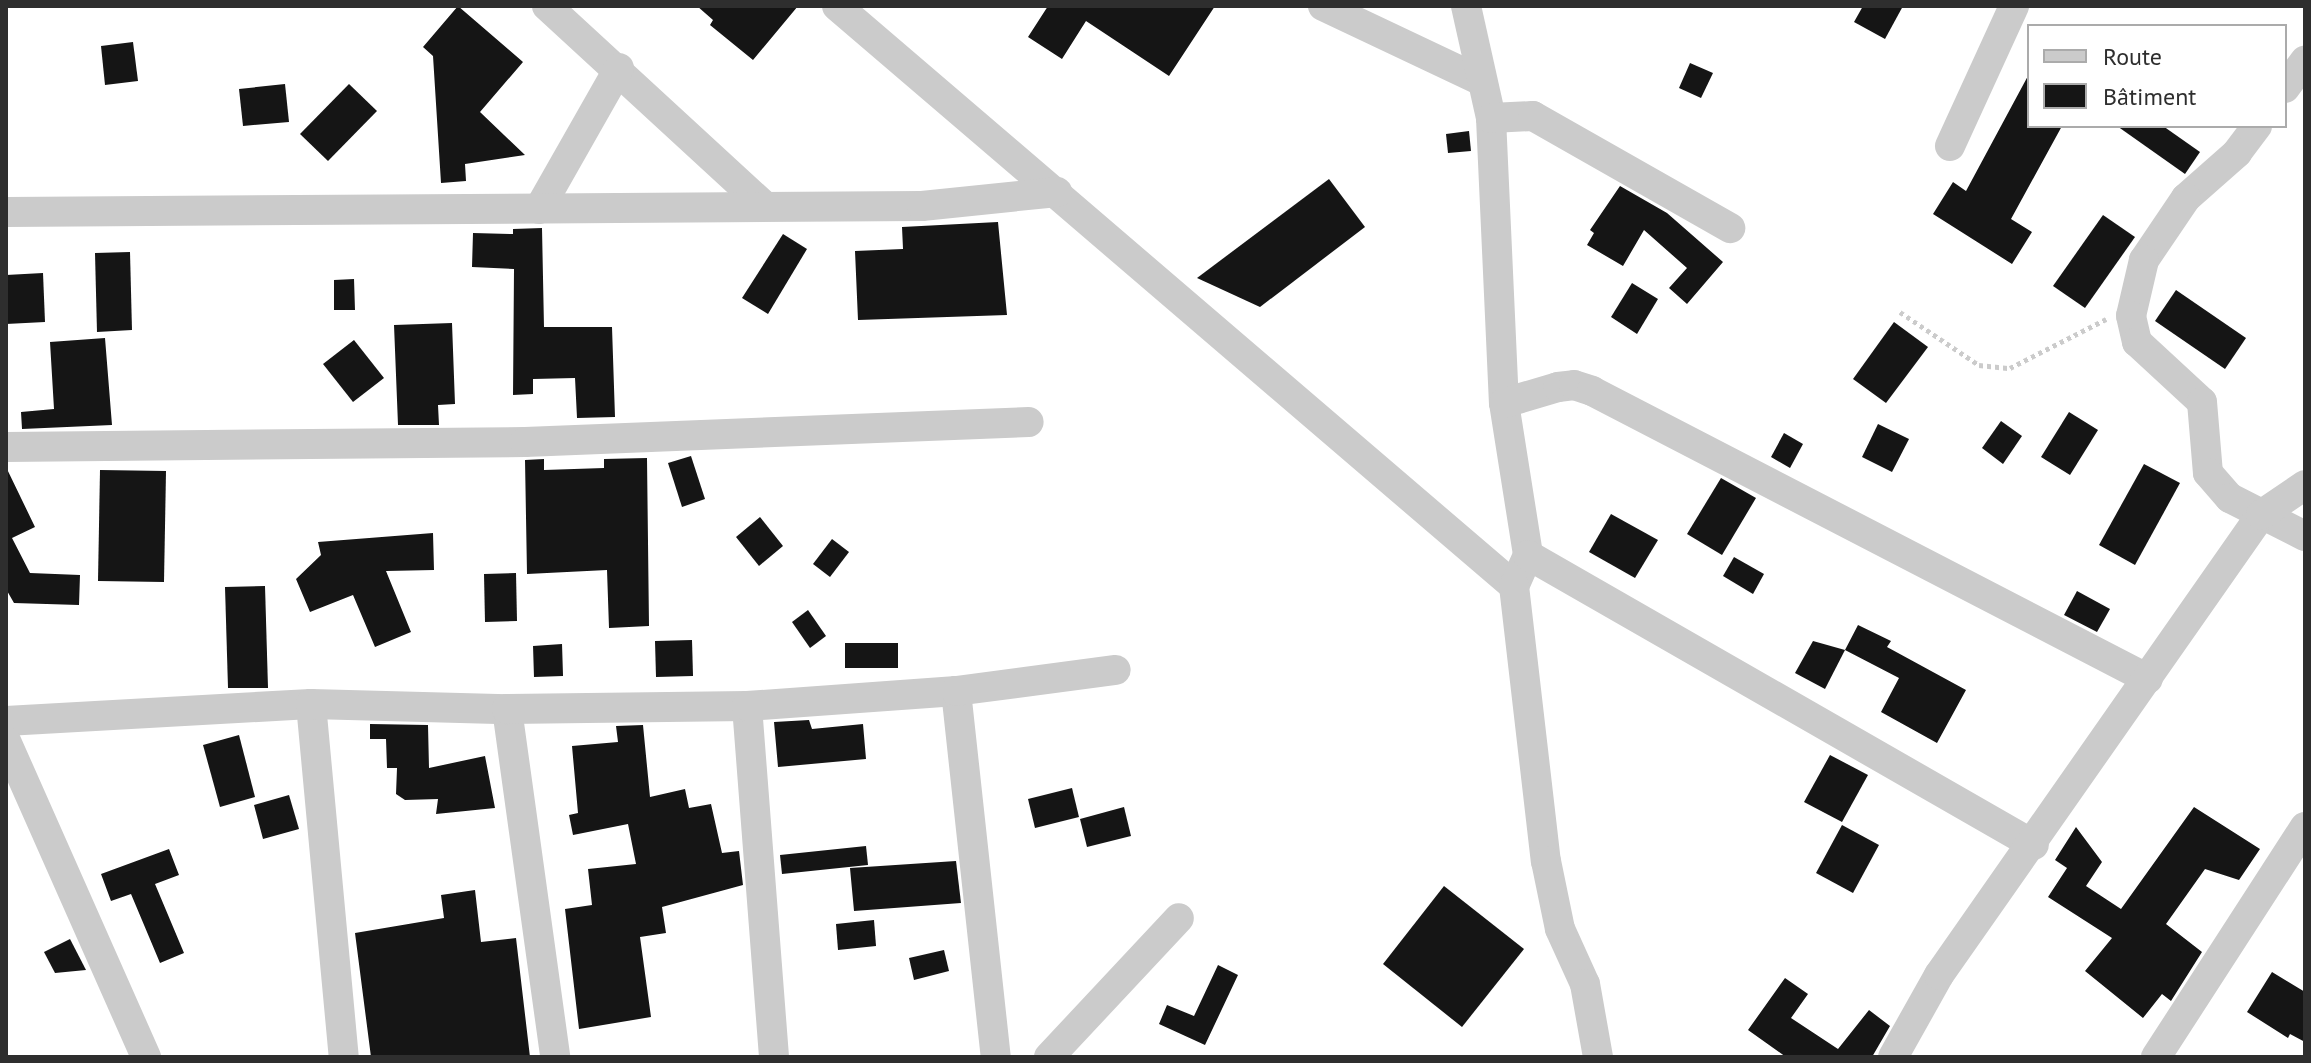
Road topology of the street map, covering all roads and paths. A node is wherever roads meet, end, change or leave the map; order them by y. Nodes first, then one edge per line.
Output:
1 (547, 6) edge
2 (837, 6) edge
3 (1323, 6) edge
4 (1466, 6) edge
5 (2014, 6) edge
6 (2305, 60) edge
7 (619, 68) junction
8 (1482, 81) junction
9 (2287, 85) edge
10 (1491, 118) junction
11 (2256, 128) edge
12 (1950, 146) dead end
13 (1057, 192) junction
14 (762, 204) junction
15 (539, 209) junction
16 (6, 212) edge
17 (1730, 228) dead end
18 (1900, 312) dead end
19 (2131, 316) junction
20 (1504, 403) junction
21 (1029, 422) dead end
22 (6, 447) edge
23 (2305, 485) edge
24 (2261, 515) junction
25 (2305, 536) edge
26 (1528, 555) junction
27 (1514, 586) junction
28 (1116, 670) dead end
29 (2148, 679) junction
30 (956, 691) junction
31 (311, 704) junction
32 (747, 706) junction
33 (507, 709) junction
34 (6, 721) edge
35 (6, 741) edge
36 (2305, 827) edge
37 (2034, 845) junction
38 (1179, 918) dead end
39 (146, 1057) edge
40 (344, 1057) edge
41 (555, 1057) edge
42 (774, 1057) edge
43 (996, 1057) edge
44 (1049, 1057) edge
45 (1598, 1057) edge
46 (1893, 1057) edge
47 (2156, 1057) edge

1 - 7 street
2 - 13 street
3 - 8 street
4 - 8 street
5 - 12 street
6 - 9 street
7 - 14 street
7 - 15 street
8 - 10 street
10 - 17 street
10 - 20 street
11 - 19 street
13 - 14 street
13 - 27 street
14 - 15 street
15 - 16 street
18 - 19 path
19 - 24 street
20 - 26 street
20 - 29 street
21 - 22 street
23 - 24 street
24 - 25 street
24 - 29 street
26 - 27 street
26 - 37 street
27 - 45 street
28 - 30 street
29 - 37 street
30 - 32 street
30 - 43 street
31 - 33 street
31 - 34 street
31 - 40 street
32 - 33 street
32 - 42 street
33 - 41 street
35 - 39 street
36 - 47 street
37 - 46 street
38 - 44 street

